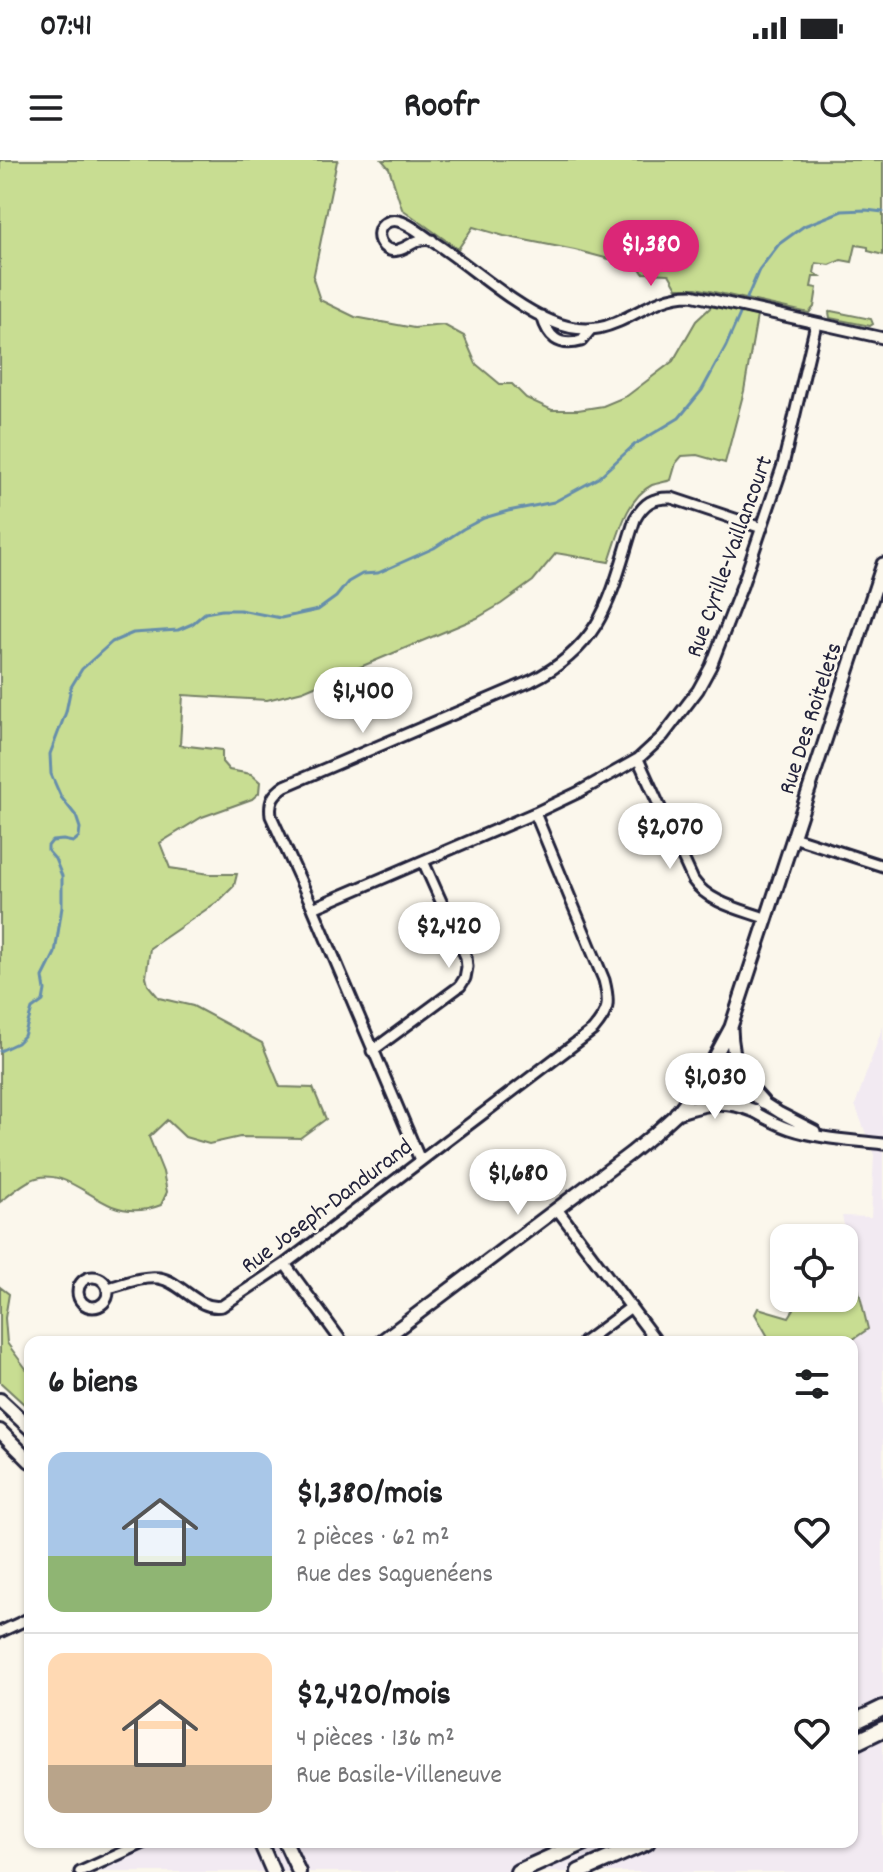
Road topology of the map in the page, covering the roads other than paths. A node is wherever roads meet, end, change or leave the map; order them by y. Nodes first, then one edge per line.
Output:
1 (432, 240) junction
2 (542, 316) junction
3 (816, 324) junction
4 (591, 329) junction
5 (883, 338) edge
6 (762, 528) junction
7 (883, 564) edge
8 (638, 759) junction
9 (535, 813) junction
10 (793, 837) junction
11 (423, 861) junction
12 (883, 866) edge
13 (313, 908) junction
14 (765, 918) junction
15 (731, 1027) junction
16 (372, 1051) junction
17 (706, 1074) junction
18 (759, 1106) junction
19 (676, 1114) junction
20 (883, 1144) edge
21 (420, 1160) junction
22 (557, 1209) junction
23 (285, 1264) junction
24 (108, 1288) dead end
25 (631, 1307) junction
26 (338, 1336) edge
27 (388, 1336) edge
28 (592, 1336) edge
29 (653, 1336) edge
30 (0, 1400) edge
31 (24, 1422) edge
32 (0, 1431) edge
33 (24, 1455) edge
34 (24, 1621) edge
35 (0, 1632) edge
36 (883, 1708) edge
37 (858, 1720) edge
38 (883, 1729) edge
39 (858, 1741) edge
40 (133, 1848) edge
41 (263, 1848) edge
42 (288, 1848) edge
43 (572, 1848) edge
44 (633, 1848) edge
45 (80, 1872) edge
46 (273, 1872) edge
47 (299, 1872) edge
48 (518, 1872) edge
49 (579, 1872) edge

1 - 1 street
1 - 2 street
2 - 4 street
2 - 4 street
3 - 4 street
3 - 5 street
3 - 6 street, Rue Cyrille-Vaillancourt
6 - 8 street, Rue Cyrille-Vaillancourt
6 - 13 street
7 - 10 street, Rue Des Roitelets
8 - 9 street, Rue Cyrille-Vaillancourt
8 - 14 street
9 - 11 street, Rue Cyrille-Vaillancourt
9 - 21 street, Rue Joseph-Dandurand
10 - 12 street
10 - 14 street, Rue Des Roitelets
11 - 13 street, Rue Cyrille-Vaillancourt
11 - 16 street
13 - 16 street
14 - 15 street, Rue Des Roitelets
15 - 17 street, Rue Des Roitelets
15 - 18 street
16 - 21 street
17 - 18 street
17 - 19 street, Rue Des Roitelets
18 - 19 street
18 - 20 street
19 - 22 street, Rue Des Roitelets
21 - 23 street, Rue Joseph-Dandurand
22 - 25 street
22 - 27 street, Rue Des Roitelets
23 - 24 street, Rue Joseph-Dandurand
23 - 26 street
25 - 28 street
25 - 29 street
30 - 31 main road
32 - 33 main road
34 - 35 street
36 - 37 main road
38 - 39 main road
40 - 45 street
41 - 46 main road
42 - 47 main road
43 - 48 main road
44 - 49 main road

